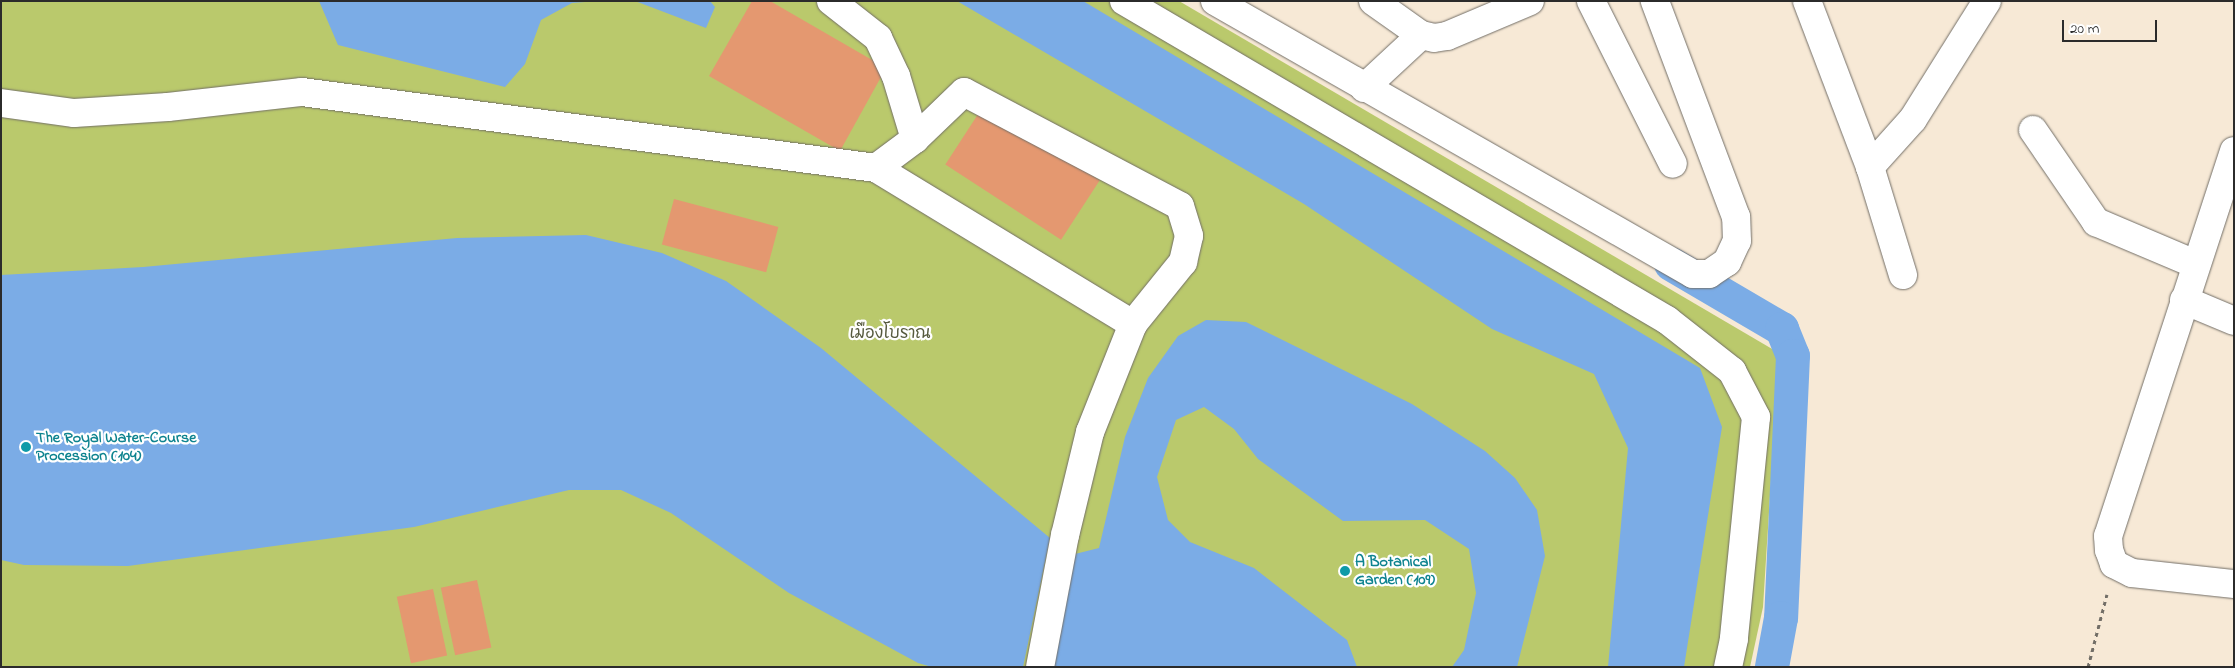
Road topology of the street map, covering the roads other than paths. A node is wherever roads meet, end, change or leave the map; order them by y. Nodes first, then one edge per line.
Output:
1 (831, 1) edge
2 (1124, 1) edge
3 (1215, 1) edge
4 (1373, 1) edge
5 (1530, 1) edge
6 (1591, 1) edge
7 (1655, 1) edge
8 (1807, 1) edge
9 (1987, 1) edge
10 (1421, 35) junction
11 (1364, 88) junction
12 (1, 103) edge
13 (2033, 130) dead end
14 (915, 139) junction
15 (2234, 151) edge
16 (1673, 164) dead end
17 (1870, 167) junction
18 (876, 168) junction
19 (2196, 264) junction
20 (1903, 275) dead end
21 (2184, 300) junction
22 (2234, 321) edge
23 (1133, 324) junction
24 (2234, 584) edge
25 (1040, 667) edge
26 (1728, 667) edge

1 - 14 street
2 - 26 street
3 - 11 street
4 - 10 street
5 - 10 street
6 - 16 street
7 - 11 street
8 - 17 street
9 - 17 street
10 - 11 street
12 - 18 street
13 - 19 street
14 - 18 street
14 - 23 street
15 - 19 street
17 - 20 street
18 - 23 street
19 - 21 street
21 - 22 street
21 - 24 street
23 - 25 street

